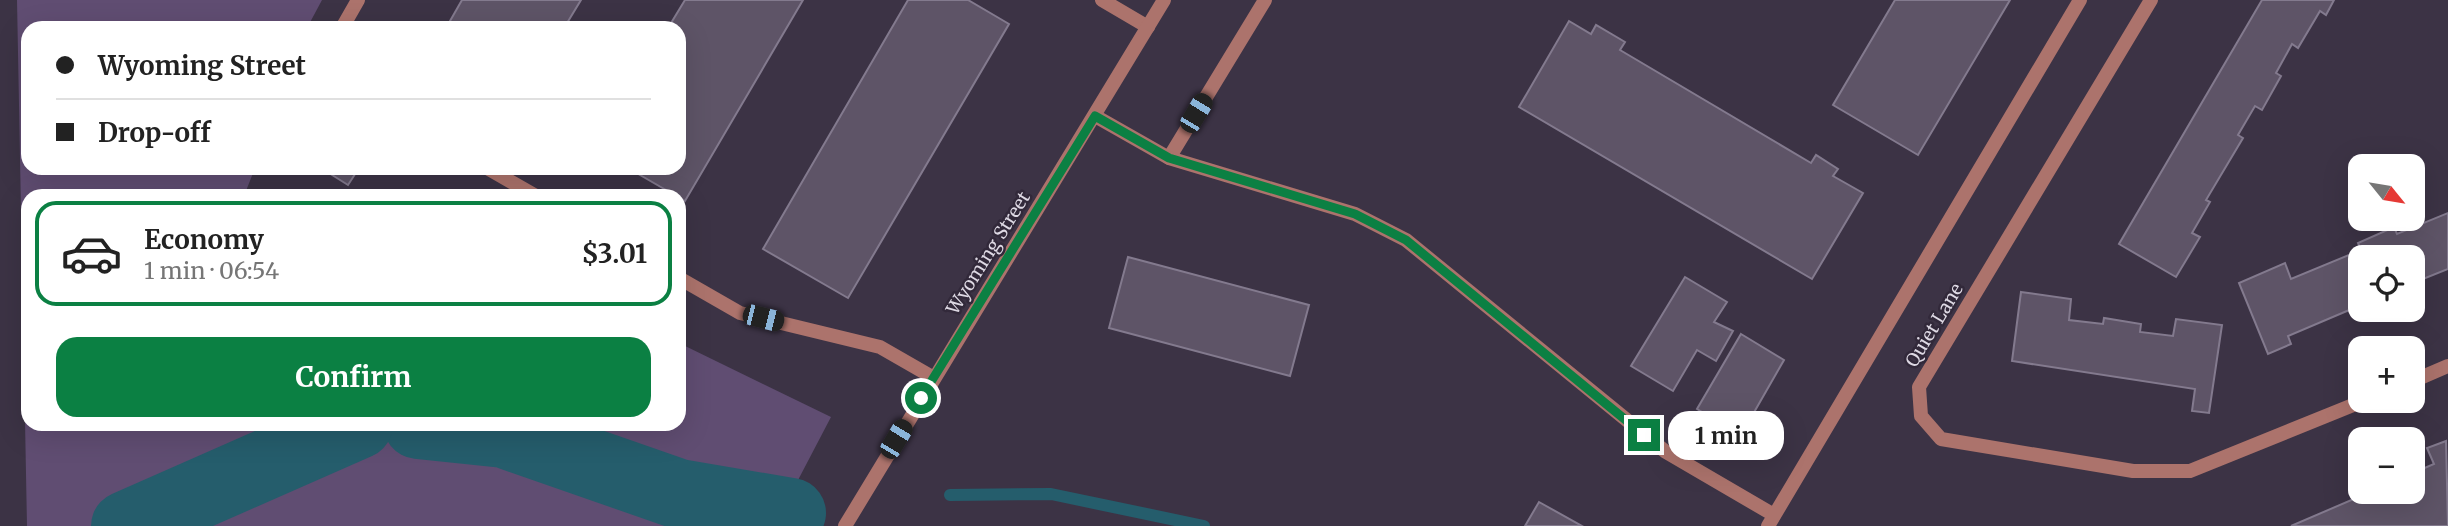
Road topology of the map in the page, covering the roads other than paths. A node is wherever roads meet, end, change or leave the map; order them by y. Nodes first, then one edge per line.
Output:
1 (358, 0) edge
2 (1102, 0) edge
3 (1164, 0) edge
4 (1265, 0) edge
5 (2080, 0) edge
6 (2151, 0) edge
7 (346, 21) edge
8 (1148, 27) junction
9 (1095, 116) junction
10 (1169, 158) junction
11 (499, 175) edge
12 (524, 189) edge
13 (686, 282) edge
14 (2448, 366) edge
15 (2425, 376) edge
16 (933, 378) junction
17 (2348, 407) edge
18 (1771, 521) edge
19 (845, 526) edge

1 - 7 street
2 - 8 street
3 - 8 street, Wyoming Street
4 - 10 street
5 - 18 street
6 - 17 street, Quiet Lane
8 - 9 street, Wyoming Street
9 - 10 street
9 - 16 street, Wyoming Street
10 - 18 street
11 - 12 street
13 - 16 street
14 - 15 street
16 - 19 street, Wyoming Street

